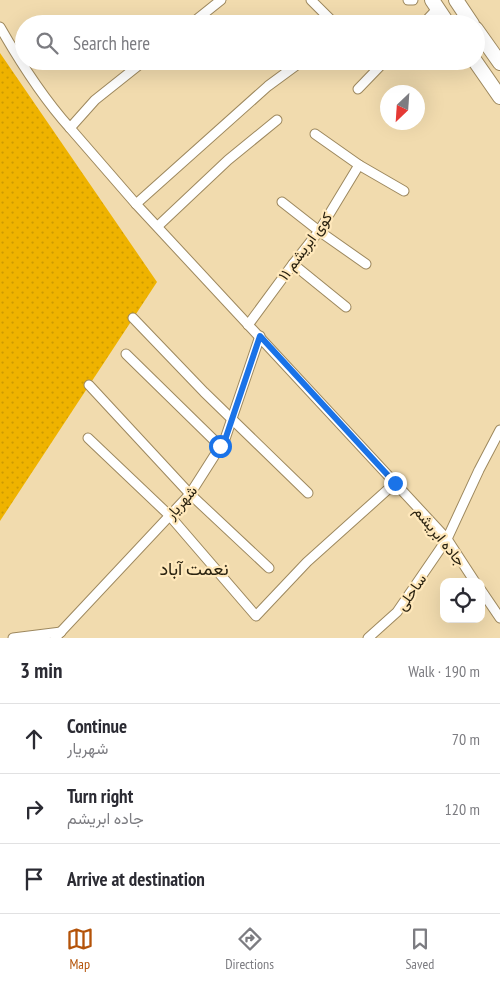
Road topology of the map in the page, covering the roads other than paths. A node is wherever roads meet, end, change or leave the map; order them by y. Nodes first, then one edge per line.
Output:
1 (221, 0) edge
2 (311, 0) edge
3 (408, 0) edge
4 (413, 0) edge
5 (456, 0) edge
6 (202, 15) edge
7 (326, 15) edge
8 (466, 15) edge
9 (0, 27) edge
10 (485, 42) edge
11 (15, 52) edge
12 (500, 63) edge
13 (26, 70) edge
14 (133, 70) edge
15 (290, 70) edge
16 (376, 70) edge
17 (481, 70) edge
18 (358, 89) dead end
19 (500, 97) edge
20 (277, 120) dead end
21 (70, 128) junction
22 (314, 134) dead end
23 (359, 165) junction
24 (404, 191) dead end
25 (282, 202) dead end
26 (136, 204) junction
27 (158, 226) junction
28 (319, 232) junction
29 (293, 264) junction
30 (366, 264) dead end
31 (346, 307) dead end
32 (133, 318) dead end
33 (248, 325) junction
34 (260, 336) junction
35 (126, 354) dead end
36 (90, 385) dead end
37 (232, 419) junction
38 (500, 430) edge
39 (88, 438) dead end
40 (220, 446) junction
41 (395, 483) junction
42 (308, 493) dead end
43 (190, 494) junction
44 (169, 515) junction
45 (447, 539) junction
46 (269, 568) dead end
47 (473, 578) edge
48 (485, 596) edge
49 (500, 618) edge
50 (58, 635) edge
51 (13, 638) edge
52 (368, 638) edge

1 - 6 street
2 - 7 street
3 - 4 street
5 - 8 main road
9 - 11 street, جاده ابریشم
10 - 12 main road
13 - 21 street, جاده ابریشم
14 - 21 street
15 - 26 street
16 - 18 street
17 - 19 main road
20 - 27 street
21 - 26 street, جاده ابریشم
22 - 23 street
23 - 24 street
23 - 28 street, کوی ابریشم ۱۱
25 - 28 street
26 - 27 street, جاده ابریشم
27 - 33 street, جاده ابریشم
28 - 29 street, کوی ابریشم ۱۱
28 - 30 street
29 - 31 street
29 - 33 street, کوی ابریشم ۱۱
32 - 37 street
33 - 34 street, جاده ابریشم
34 - 37 street, شهریار
34 - 41 street, جاده ابریشم
35 - 40 street
36 - 43 street
37 - 40 street, شهریار
37 - 42 street
38 - 45 street, ساحلی
39 - 44 street
40 - 43 street, شهریار
41 - 44 street
41 - 45 street, جاده ابریشم
43 - 44 street, شهریار
43 - 46 street
44 - 50 street, شهریار
45 - 47 street, جاده ابریشم
45 - 52 street, ساحلی
48 - 49 street
50 - 51 street

